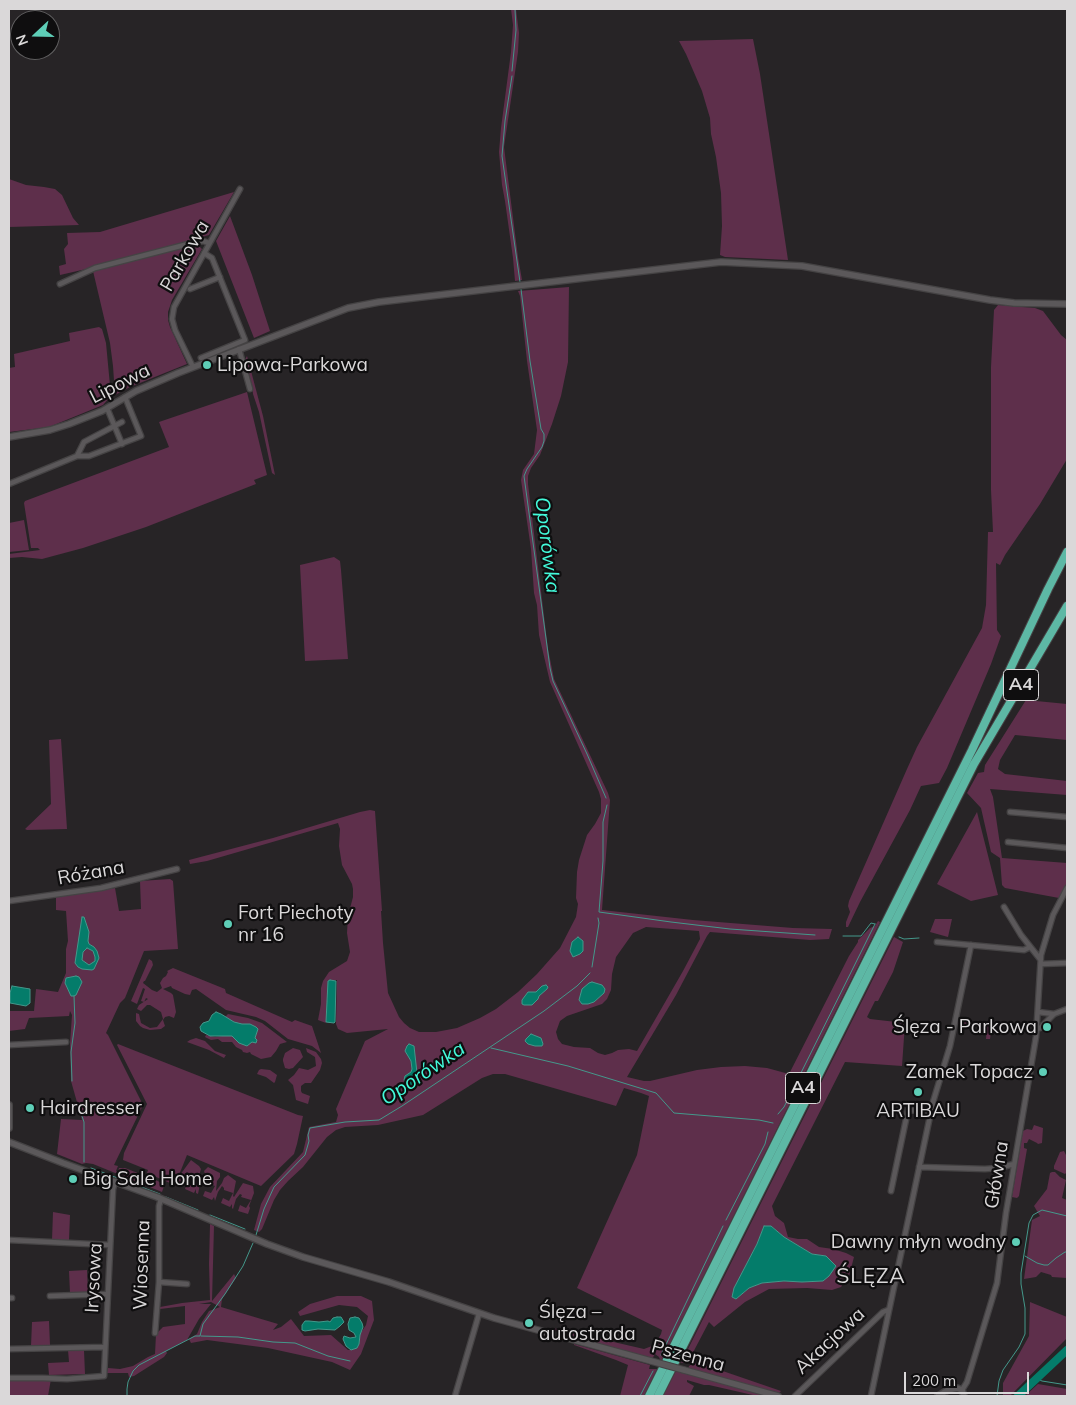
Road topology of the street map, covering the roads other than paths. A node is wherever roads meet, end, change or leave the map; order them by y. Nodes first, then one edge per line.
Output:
1 (240, 189) dead end
2 (209, 243) junction
3 (204, 253) junction
4 (220, 277) junction
5 (60, 284) dead end
6 (190, 289) dead end
7 (1067, 304) edge
8 (241, 349) junction
9 (201, 358) dead end
10 (193, 367) junction
11 (250, 389) dead end
12 (125, 397) junction
13 (107, 408) junction
14 (122, 422) dead end
15 (115, 426) junction
16 (9, 437) edge
17 (122, 444) junction
18 (77, 456) junction
19 (9, 484) edge
20 (1067, 552) edge
21 (1067, 606) edge
22 (962, 779) junction
23 (1010, 812) dead end
24 (1067, 817) edge
25 (1008, 842) dead end
26 (1067, 848) edge
27 (177, 869) dead end
28 (1067, 888) edge
29 (9, 901) edge
30 (1004, 907) dead end
31 (937, 942) dead end
32 (971, 944) junction
33 (1030, 947) junction
34 (1041, 962) junction
35 (1067, 963) edge
36 (1067, 1009) edge
37 (1038, 1012) junction
38 (1054, 1014) junction
39 (1037, 1029) junction
40 (66, 1042) dead end
41 (9, 1045) edge
42 (9, 1105) edge
43 (930, 1112) junction
44 (9, 1128) edge
45 (9, 1142) edge
46 (1014, 1164) junction
47 (919, 1167) junction
48 (115, 1182) junction
49 (891, 1191) dead end
50 (161, 1199) junction
51 (9, 1240) edge
52 (110, 1245) junction
53 (159, 1282) junction
54 (187, 1284) dead end
55 (108, 1294) junction
56 (50, 1296) dead end
57 (888, 1310) junction
58 (479, 1314) junction
59 (155, 1333) dead end
60 (105, 1347) junction
61 (9, 1350) edge
62 (9, 1378) edge
63 (963, 1393) edge
64 (455, 1396) edge
65 (649, 1396) edge
66 (658, 1396) edge
67 (778, 1396) edge
68 (795, 1396) edge
69 (871, 1396) edge
70 (938, 1396) edge

1 - 2 street, Parkowa
2 - 3 street, Parkowa
2 - 5 street
3 - 4 street
3 - 10 street, Parkowa
4 - 6 street
4 - 9 street
7 - 8 street, Lipowa
8 - 10 street, Lipowa
8 - 11 street
10 - 12 street, Lipowa
12 - 13 street, Lipowa
12 - 17 street
13 - 15 street
13 - 16 street, Lipowa
14 - 15 street
15 - 17 street
15 - 18 street
17 - 18 street
18 - 19 street
20 - 22 highway, A4
21 - 22 highway, A4
22 - 65 highway, A4
22 - 66 highway, A4
23 - 24 street
25 - 26 street
27 - 29 street, Różana
28 - 34 street, Główna
30 - 33 street
31 - 32 street
32 - 33 street
32 - 43 street
33 - 34 street
34 - 35 street
34 - 37 street, Główna
36 - 38 street
37 - 38 street
37 - 39 street, Główna
38 - 39 street
39 - 46 street, Główna
40 - 41 street
42 - 44 street
43 - 47 street
43 - 49 street
45 - 48 street, Pszenna
46 - 47 street
46 - 63 street, Główna
47 - 57 street
48 - 50 street, Pszenna
48 - 52 street, Irysowa
50 - 53 street, Wiosenna
50 - 58 street, Pszenna
51 - 52 street
52 - 55 street, Irysowa
53 - 54 street
53 - 59 street, Wiosenna
55 - 56 street
55 - 60 street, Irysowa
57 - 68 street, Akacjowa
57 - 69 street
58 - 64 street
58 - 67 street, Pszenna, bridge
60 - 61 street
60 - 62 street, Irysowa
63 - 70 street

